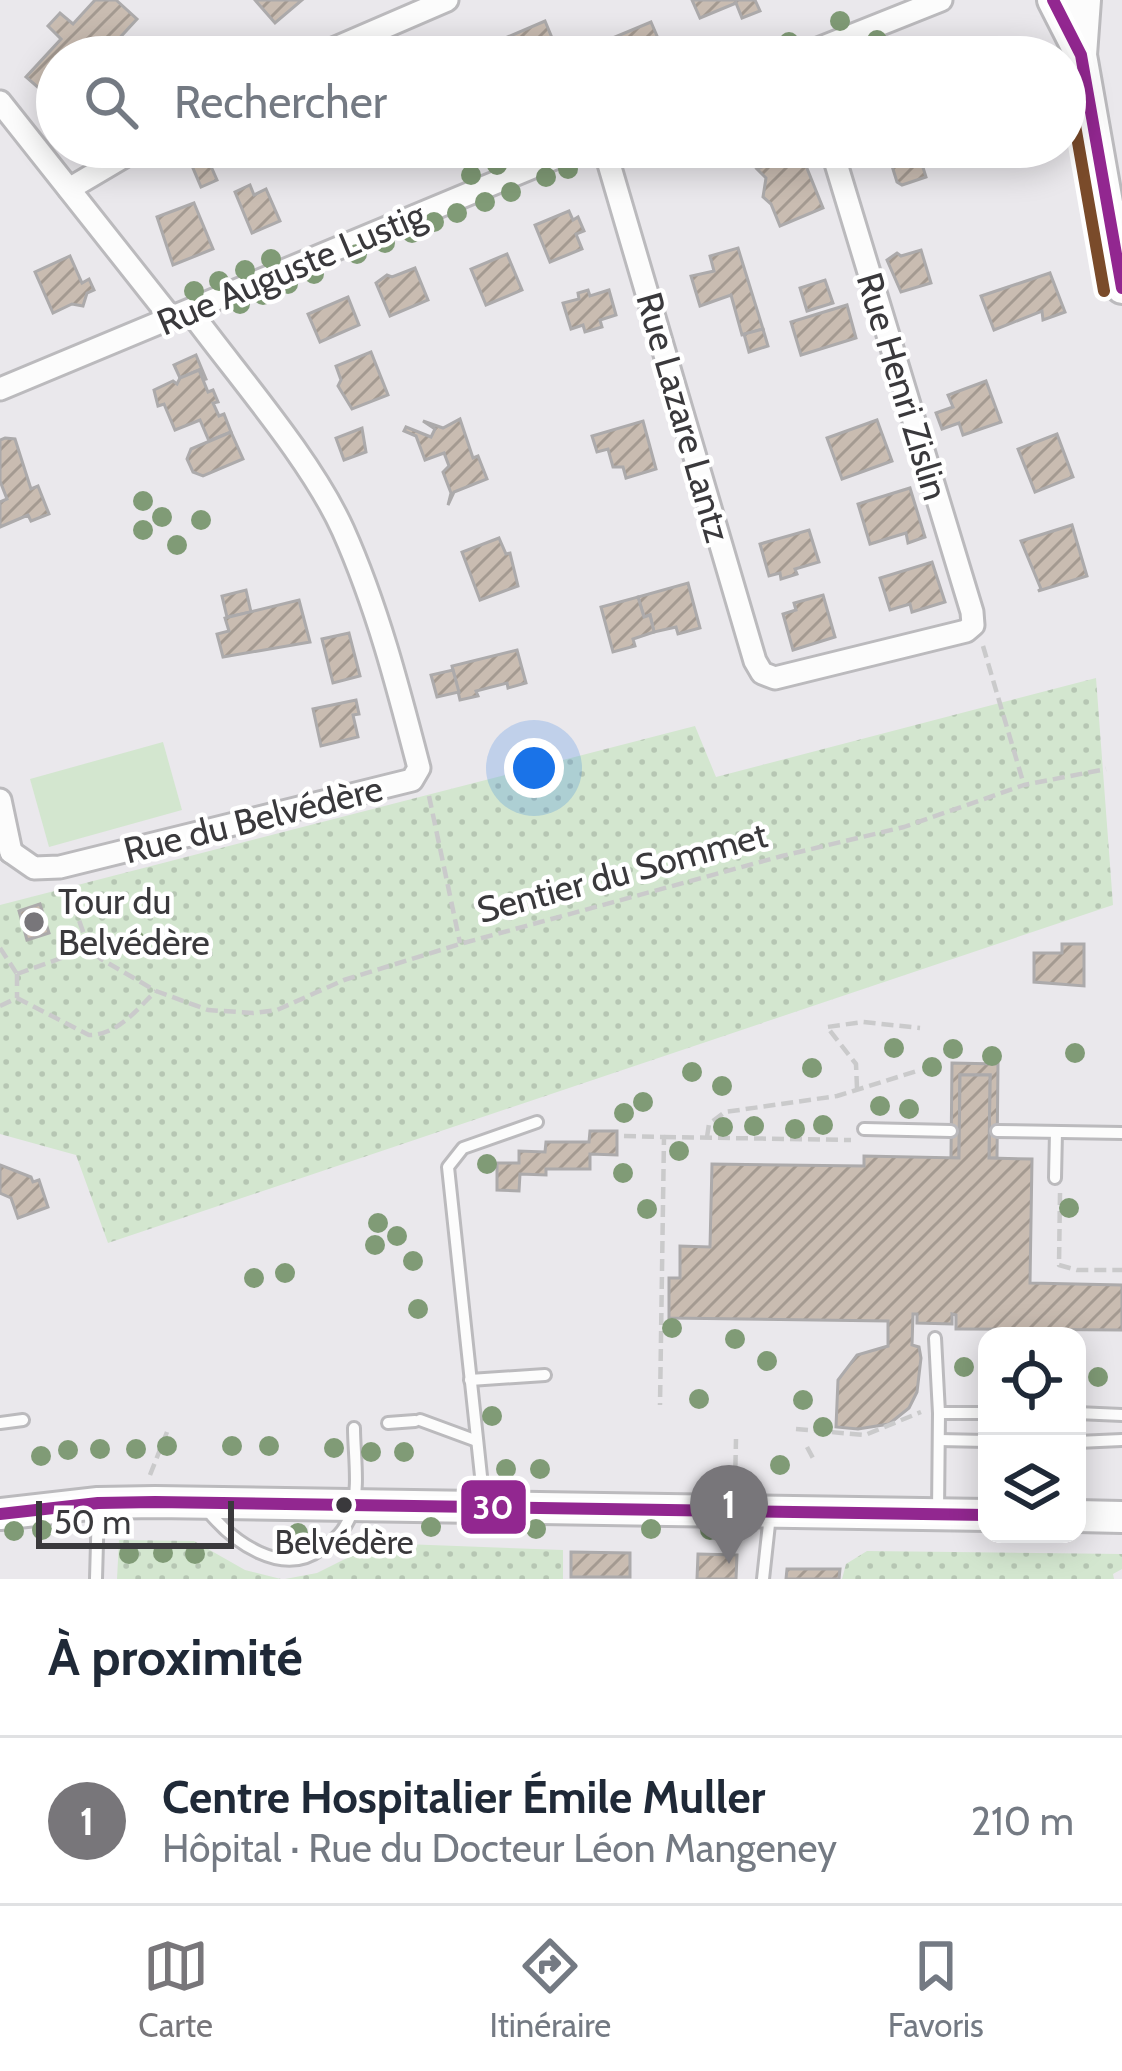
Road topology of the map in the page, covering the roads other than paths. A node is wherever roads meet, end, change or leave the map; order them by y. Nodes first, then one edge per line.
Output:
1 (447, 0) edge
2 (941, 0) edge
3 (1053, 0) edge
4 (1084, 0) edge
5 (364, 36) edge
6 (851, 36) edge
7 (1071, 36) edge
8 (1082, 36) edge
9 (1086, 83) edge
10 (0, 103) edge
11 (36, 148) edge
12 (52, 168) edge
13 (104, 168) edge
14 (531, 168) edge
15 (610, 168) edge
16 (837, 168) edge
17 (69, 189) junction
18 (1122, 288) edge
19 (180, 314) junction
20 (0, 389) edge
21 (973, 625) joint
22 (0, 800) edge
23 (6, 854) edge
24 (537, 1122) dead end
25 (864, 1130) road end
26 (951, 1131) dead end
27 (997, 1131) dead end
28 (1056, 1132) junction
29 (1122, 1133) edge
30 (1055, 1178) road end
31 (935, 1338) dead end
32 (545, 1375) dead end
33 (470, 1381) junction
34 (939, 1412) junction
35 (978, 1413) edge
36 (1086, 1413) edge
37 (1122, 1415) edge
38 (23, 1420) dead end
39 (0, 1423) edge
40 (388, 1423) dead end
41 (354, 1428) dead end
42 (939, 1440) junction
43 (1122, 1440) edge
44 (477, 1441) junction
45 (978, 1441) edge
46 (1086, 1442) edge
47 (98, 1503) junction
48 (202, 1504) junction
49 (354, 1505) junction
50 (484, 1508) junction
51 (771, 1512) junction
52 (0, 1514) edge
53 (938, 1514) junction
54 (978, 1515) edge
55 (1086, 1516) edge
56 (1122, 1517) edge
57 (96, 1579) edge
58 (763, 1579) edge

1 - 5 street
2 - 6 street
3 - 7 street
4 - 8 street
9 - 18 street
10 - 11 street, Rue du Belvédère
12 - 17 street, Rue du Belvédère
13 - 17 street
14 - 19 street, Rue Auguste Lustig
15 - 21 street, Rue Lazare Lantz
16 - 21 street, Rue Henri Zislin
17 - 19 street, Rue du Belvédère
19 - 20 street, Rue Auguste Lustig
19 - 23 street, Rue du Belvédère
22 - 23 street
24 - 33 lane
25 - 26 lane
27 - 28 lane
28 - 29 lane
28 - 30 lane
31 - 34 lane
32 - 33 lane
33 - 44 lane
34 - 35 lane
34 - 42 lane
36 - 37 lane
38 - 39 lane
40 - 44 lane
41 - 49 lane
42 - 45 lane
42 - 53 lane
43 - 46 lane
44 - 50 lane
47 - 48 street
47 - 52 street
47 - 57 lane
48 - 49 street
48 - 49 lane
49 - 50 street
50 - 51 street
51 - 53 street
51 - 58 lane
53 - 54 street
55 - 56 street

